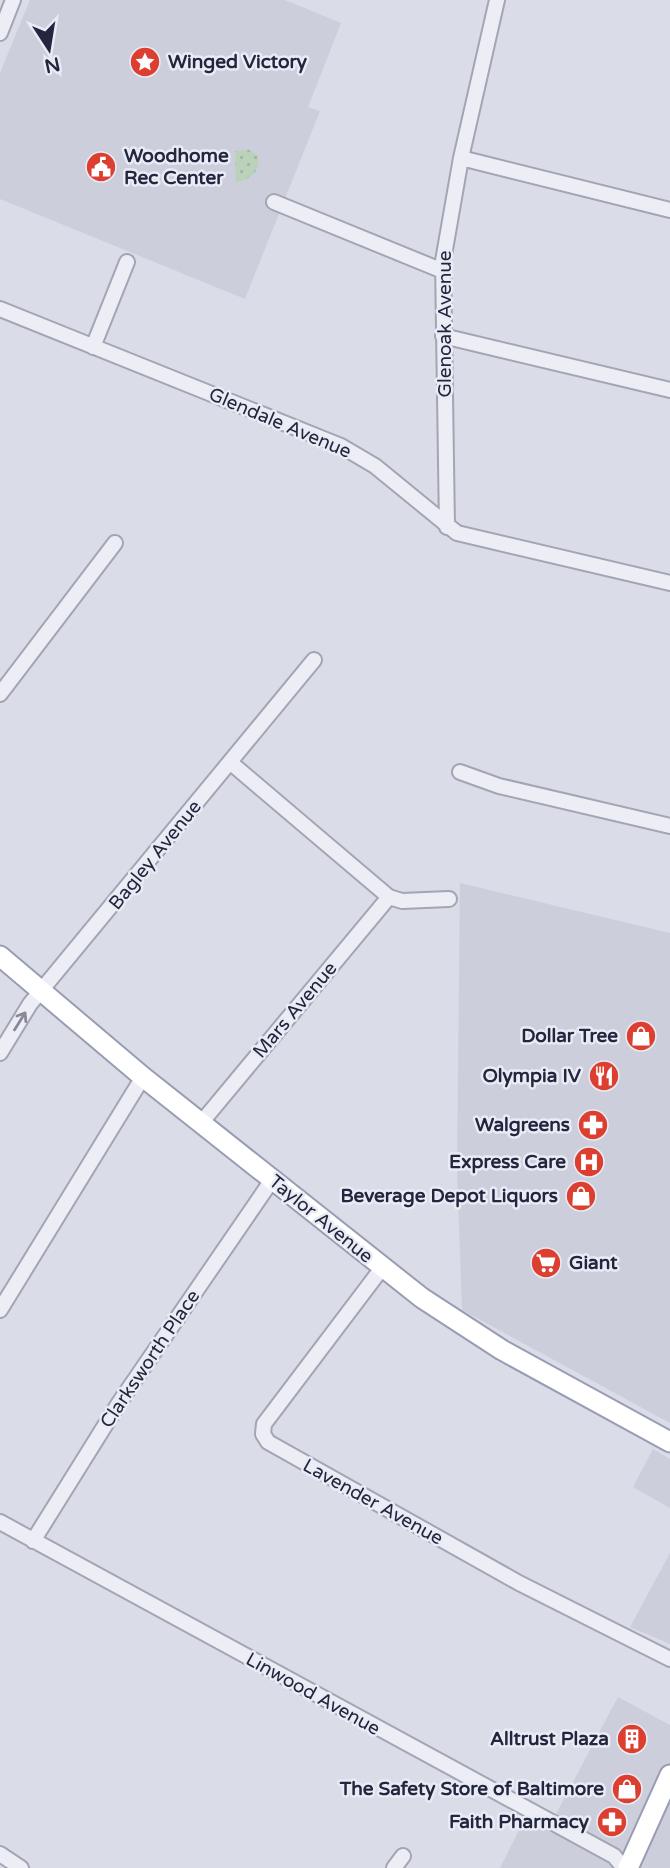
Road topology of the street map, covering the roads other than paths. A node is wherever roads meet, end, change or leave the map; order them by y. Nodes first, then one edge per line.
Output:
1 (13, 0) edge
2 (497, 0) edge
3 (0, 33) edge
4 (461, 158) junction
5 (274, 202) dead end
6 (670, 210) edge
7 (127, 262) dead end
8 (443, 271) junction
9 (0, 309) edge
10 (443, 336) junction
11 (93, 347) junction
12 (670, 390) edge
13 (447, 527) junction
14 (116, 543) dead end
15 (670, 583) edge
16 (314, 660) dead end
17 (0, 694) edge
18 (231, 763) junction
19 (460, 772) dead end
20 (670, 825) edge
21 (389, 897) junction
22 (449, 899) dead end
23 (0, 956) edge
24 (42, 991) junction
25 (0, 1053) edge
26 (143, 1077) junction
27 (201, 1123) junction
28 (272, 1180) junction
29 (382, 1268) junction
30 (0, 1310) edge
31 (670, 1442) edge
32 (0, 1522) edge
33 (33, 1541) junction
34 (670, 1659) edge
35 (670, 1774) edge
36 (0, 1854) edge
37 (21, 1868) edge
38 (626, 1868) edge

1 - 3 street
2 - 4 street, Glenoak Avenue
4 - 6 street
4 - 8 street, Glenoak Avenue
5 - 8 street
7 - 11 street
8 - 10 street, Glenoak Avenue
9 - 11 street, Glendale Avenue
10 - 12 street
10 - 13 street, Glenoak Avenue
11 - 13 street, Glendale Avenue
13 - 15 street, Glendale Avenue
14 - 17 street
16 - 18 street, Bagley Avenue
18 - 21 street
18 - 24 street, Bagley Avenue
19 - 20 street
21 - 22 street
21 - 27 street, Mars Avenue
23 - 24 main road, Taylor Avenue
25 -> 24 street, Bagley Avenue
24 - 26 main road, Taylor Avenue
26 - 27 main road, Taylor Avenue
26 - 30 street
27 - 28 main road, Taylor Avenue
28 - 29 main road, Taylor Avenue
28 - 33 street, Clarksworth Place
29 - 31 main road, Taylor Avenue
29 - 34 street, Lavender Avenue
32 - 33 street, Linwood Avenue
33 - 38 street, Linwood Avenue
35 - 38 main road
36 - 37 street

